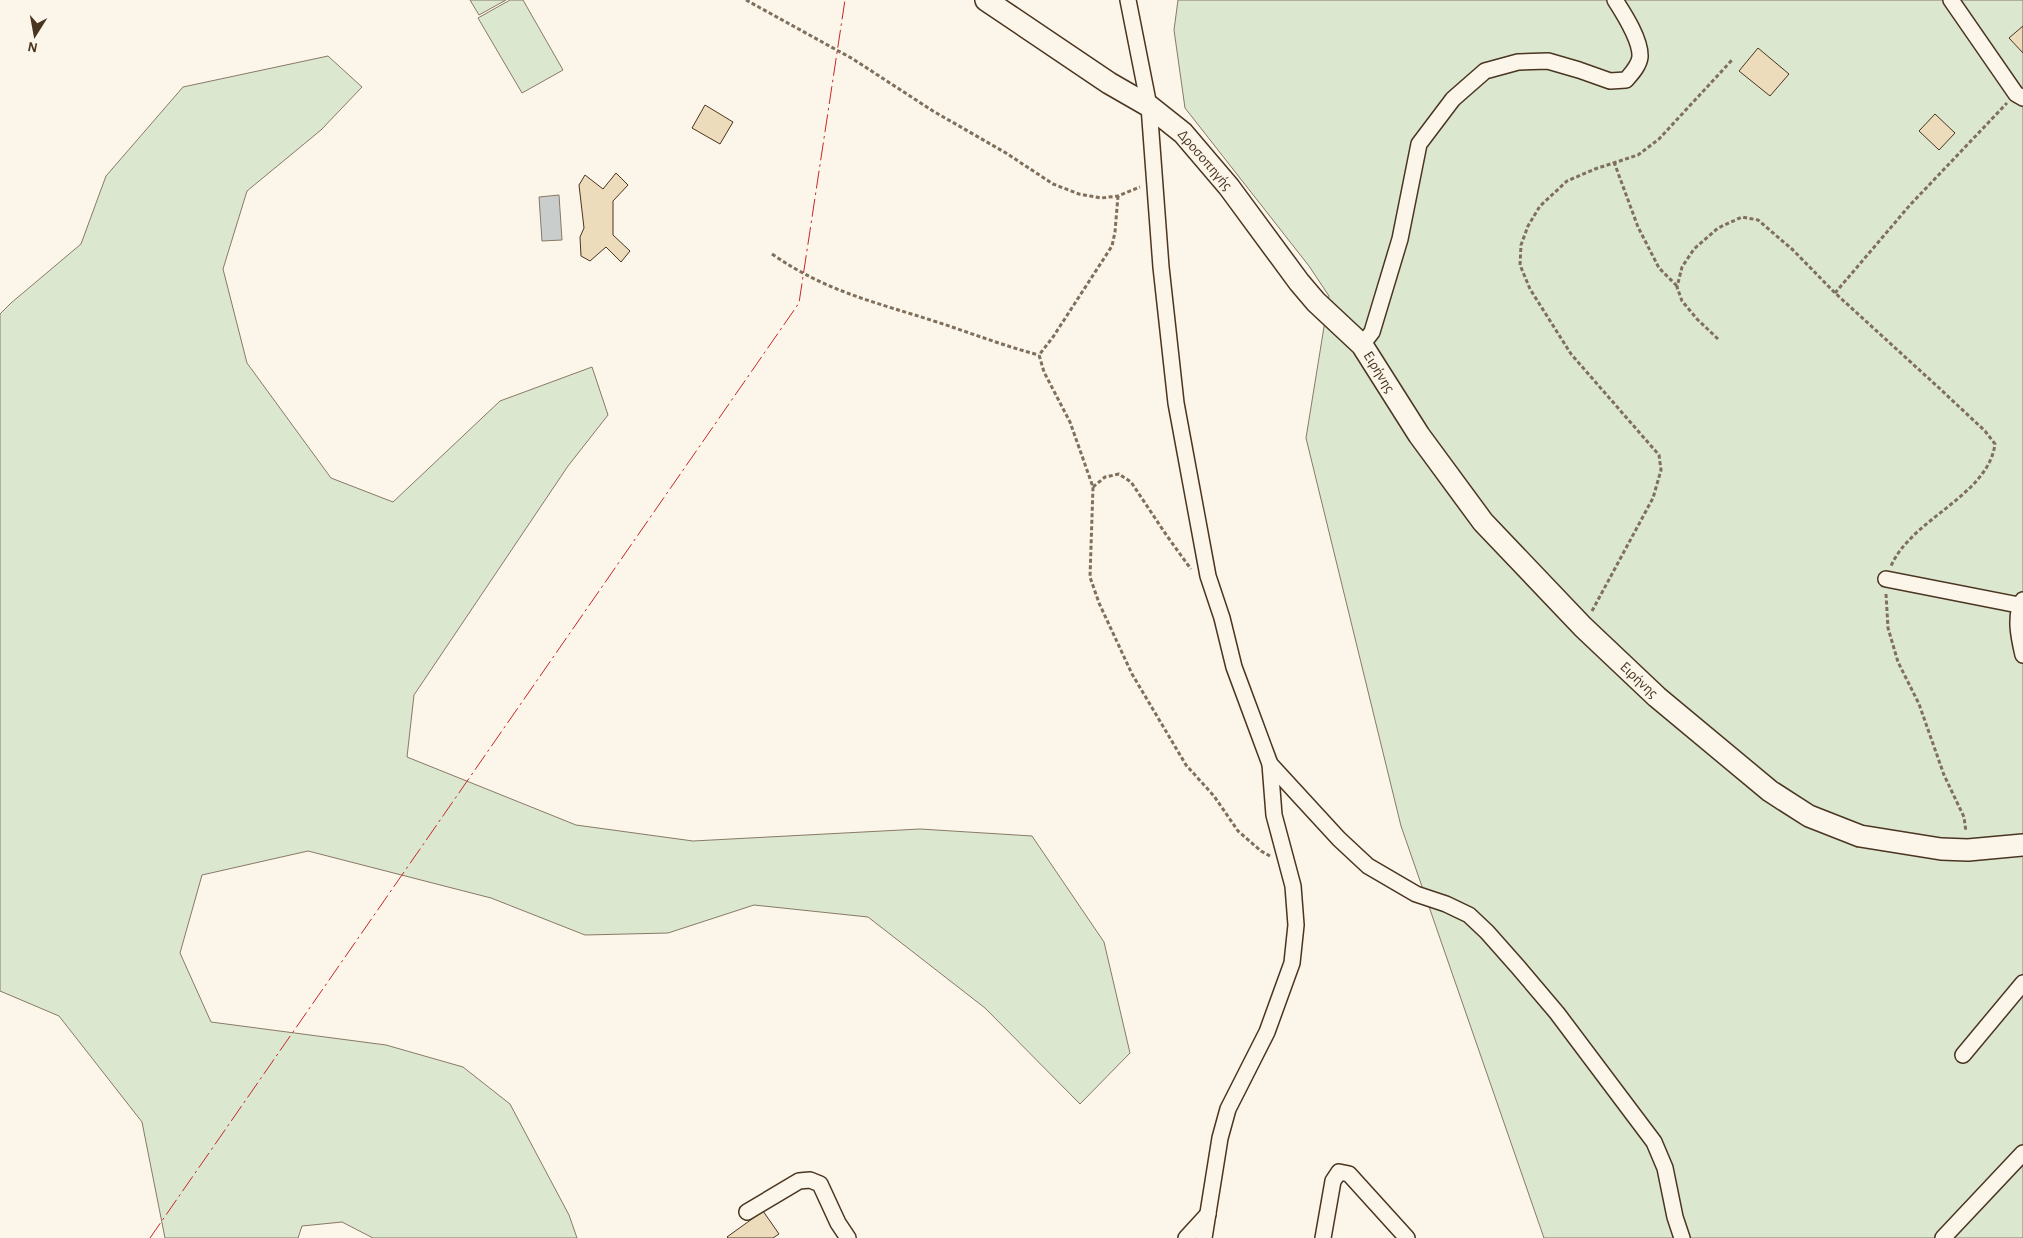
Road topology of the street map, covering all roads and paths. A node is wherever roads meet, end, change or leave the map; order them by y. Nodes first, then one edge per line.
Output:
1 (746, 0) edge
2 (986, 0) edge
3 (1128, 0) edge
4 (1615, 0) edge
5 (1950, 0) edge
6 (1732, 60) dead end
7 (2019, 96) edge
8 (1149, 106) junction
9 (1614, 162) junction
10 (1154, 180) junction
11 (1118, 196) junction
12 (772, 254) dead end
13 (1677, 286) junction
14 (1835, 293) junction
15 (1718, 338) dead end
16 (1362, 345) junction
17 (1039, 355) junction
18 (1093, 487) junction
19 (1194, 573) dead end
20 (1886, 579) junction
21 (2022, 604) edge
22 (1583, 627) junction
23 (2023, 655) edge
24 (1270, 764) junction
25 (2023, 845) edge
26 (1968, 850) junction
27 (1288, 865) junction
28 (2023, 983) edge
29 (1963, 1055) dead end
30 (2023, 1153) edge
31 (748, 1212) dead end
32 (1208, 1214) junction
33 (848, 1238) edge
34 (1186, 1238) edge
35 (1204, 1238) edge
36 (1323, 1238) edge
37 (1407, 1238) edge
38 (1682, 1238) edge
39 (1943, 1238) edge

1 - 11 path
2 - 8 street, Δροσοπηγής
3 - 8 street
4 - 16 street
5 - 7 street
6 - 9 path
7 - 14 path
8 - 10 street
8 - 16 street, Δροσοπηγής
9 - 13 path
9 - 22 path
10 - 11 path
10 - 24 street
11 - 17 path
12 - 17 path
13 - 14 path
13 - 15 path
14 - 20 path
16 - 22 street, Ειρήνης
17 - 18 path
18 - 19 path
18 - 27 path
20 - 21 street
20 - 26 path
21 - 23 street
22 - 26 street, Ειρήνης
24 - 27 street
24 - 38 street
25 - 26 street, Ειρήνης
27 - 32 street
28 - 29 street
30 - 39 street
31 - 33 street
32 - 34 street
32 - 35 street
36 - 37 street

